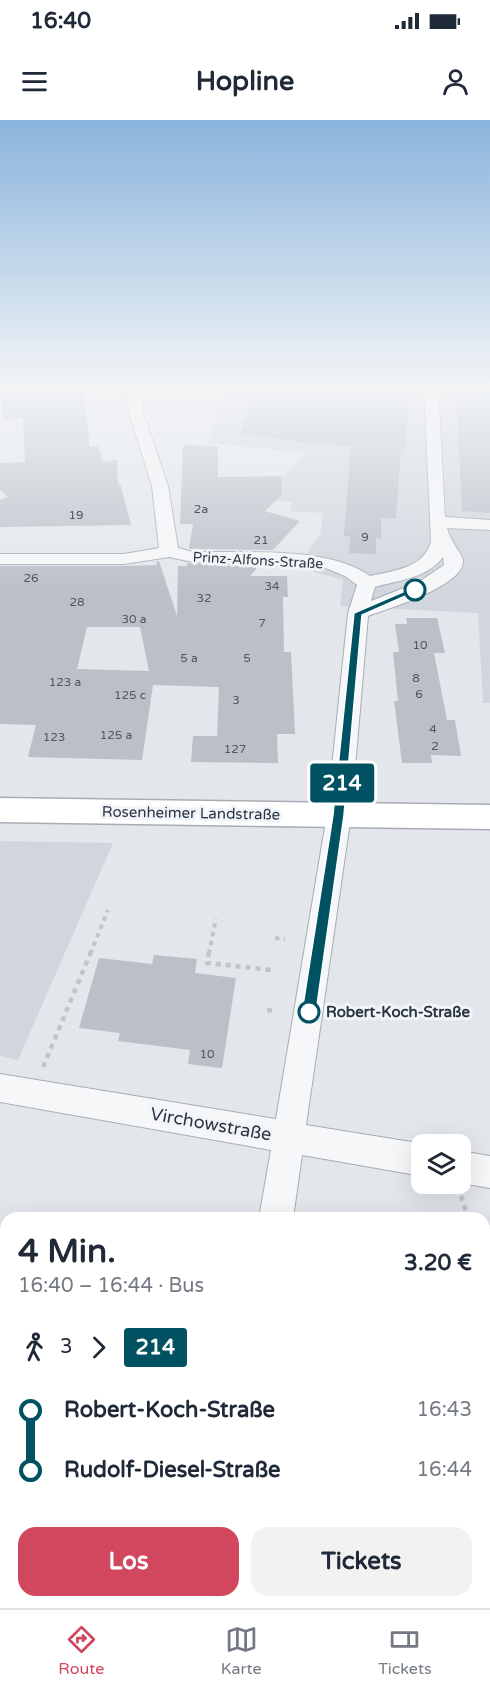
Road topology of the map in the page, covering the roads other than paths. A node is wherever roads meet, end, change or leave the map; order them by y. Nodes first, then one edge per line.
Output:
1 (150, 454) edge
2 (434, 454) edge
3 (437, 522) junction
4 (490, 525) edge
5 (440, 541) junction
6 (169, 552) junction
7 (0, 559) edge
8 (367, 583) junction
9 (358, 613) junction
10 (0, 810) edge
11 (339, 815) junction
12 (490, 816) edge
13 (0, 1088) edge
14 (289, 1138) junction
15 (411, 1158) edge
16 (490, 1172) edge
17 (471, 1175) edge
18 (277, 1212) edge

1 - 6 street
2 - 3 street
3 - 4 street
3 - 5 street
5 - 8 street
5 - 9 street
6 - 7 street, Prinz-Alfons-Straße
6 - 8 street, Prinz-Alfons-Straße
8 - 9 street
9 - 11 street
10 - 11 main road, Rosenheimer Landstraße
11 - 12 main road, Rosenheimer Landstraße
11 - 14 street
13 - 14 street, Virchowstraße
14 - 15 street, Virchowstraße
14 - 18 street
16 - 17 street

